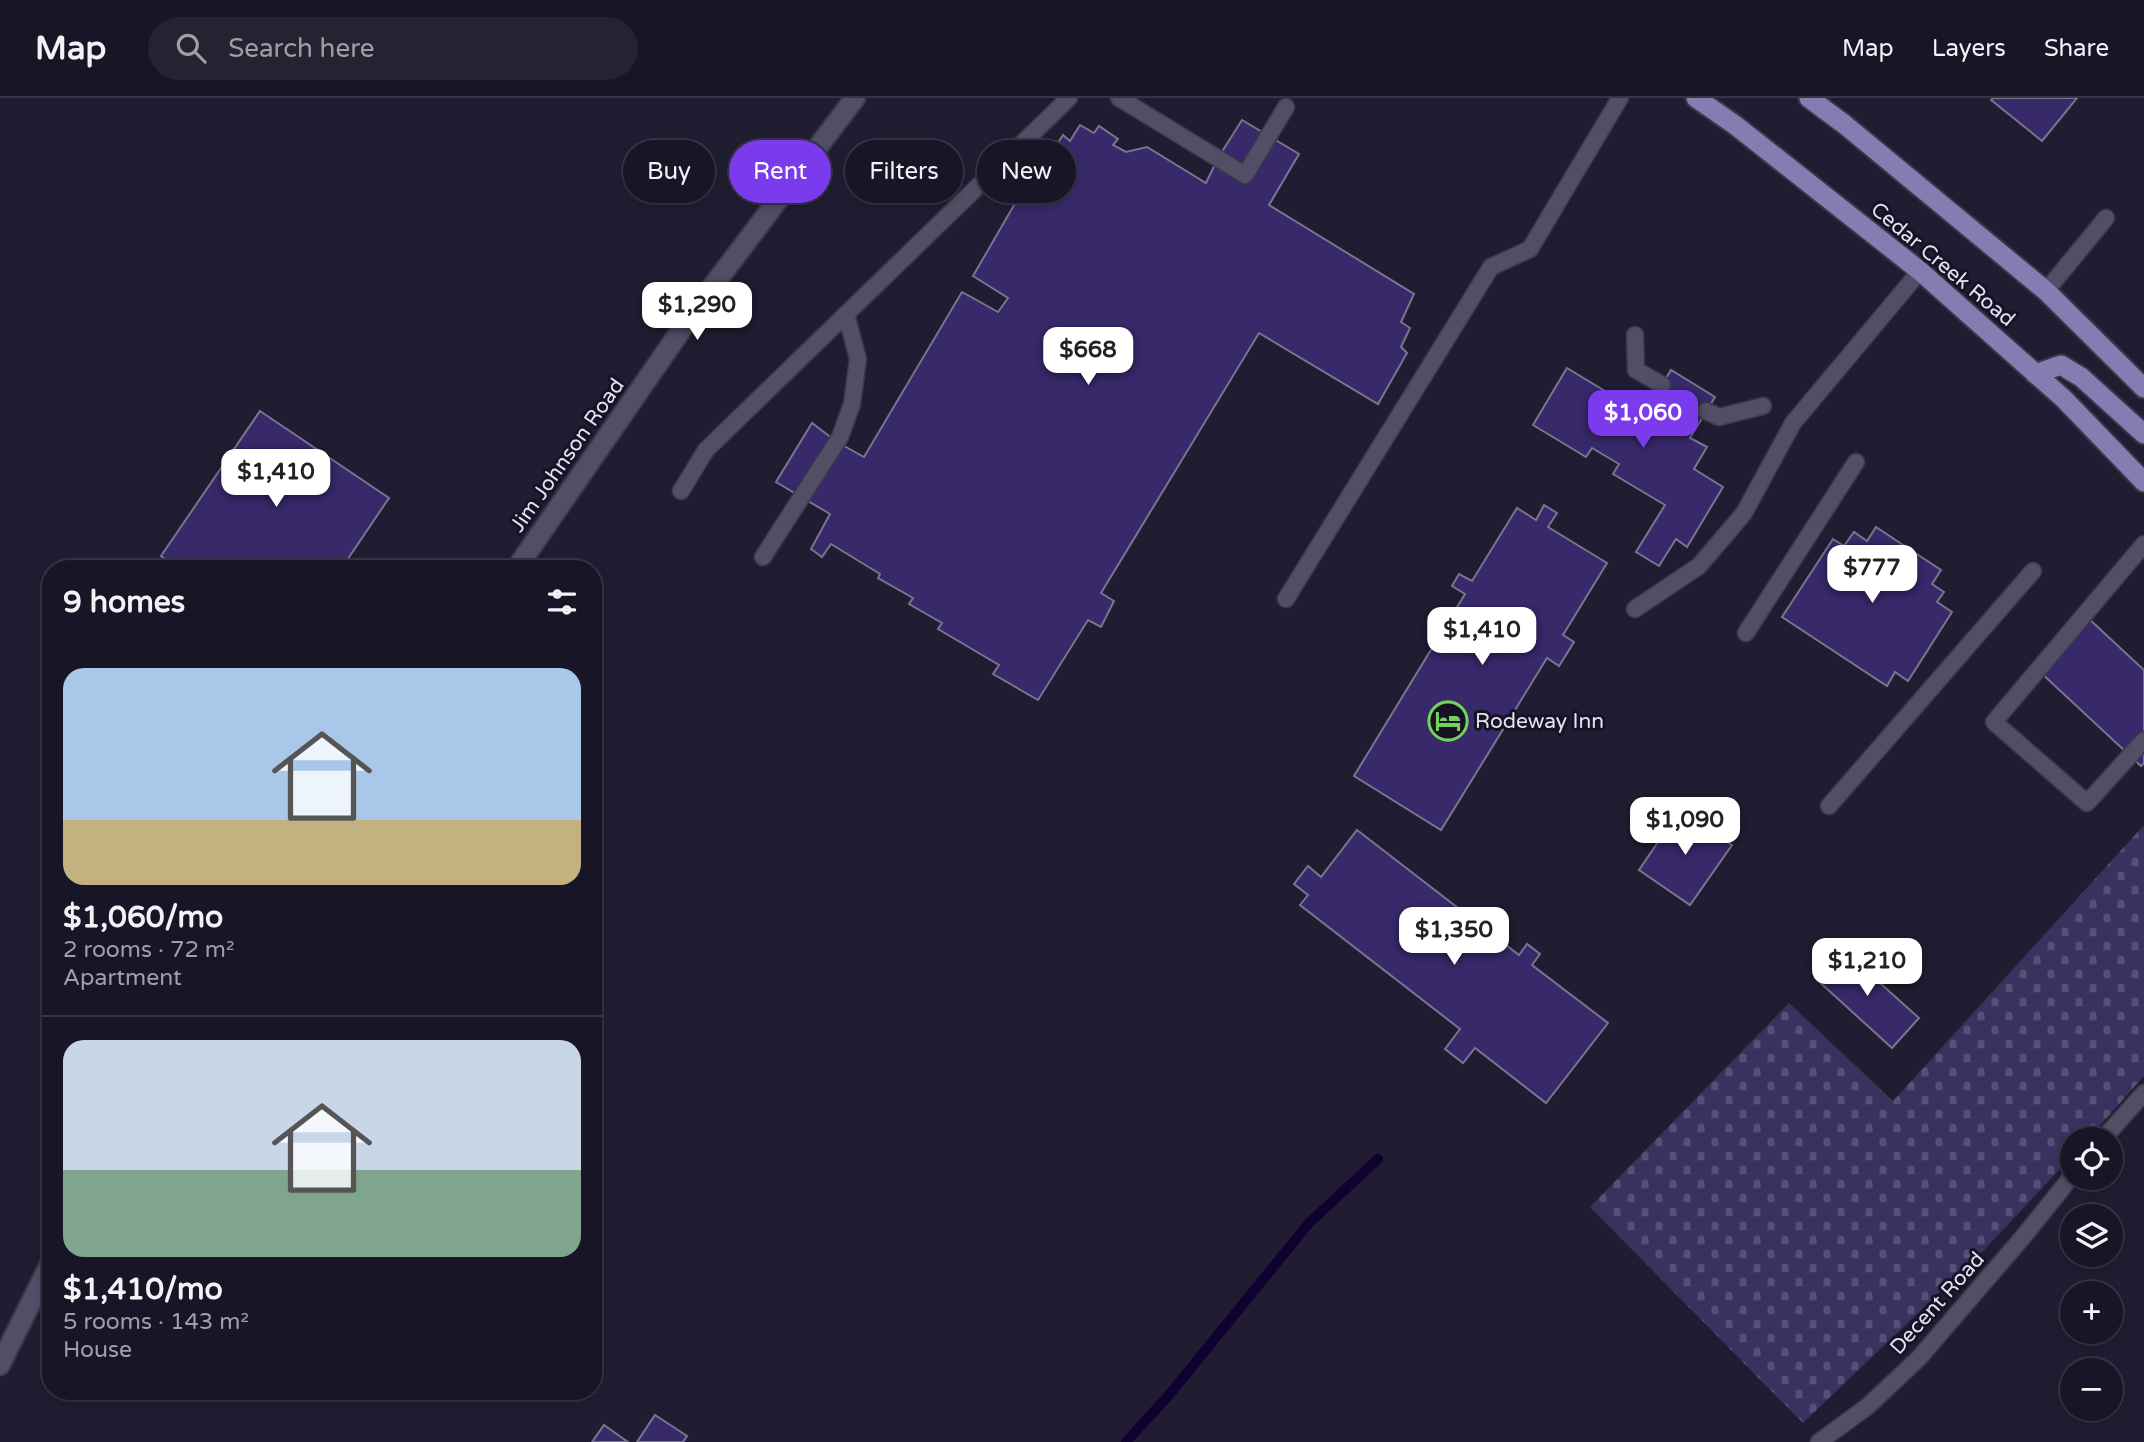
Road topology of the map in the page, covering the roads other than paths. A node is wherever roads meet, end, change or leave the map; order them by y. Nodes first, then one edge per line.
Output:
1 (855, 98) edge
2 (1069, 98) edge
3 (1119, 98) edge
4 (1620, 98) edge
5 (1696, 98) edge
6 (1809, 98) edge
7 (1286, 107) dead end
8 (2106, 218) dead end
9 (1920, 271) junction
10 (2046, 291) junction
11 (846, 314) junction
12 (1635, 335) dead end
13 (2035, 374) junction
14 (1662, 385) dead end
15 (2144, 388) edge
16 (1763, 406) dead end
17 (1706, 411) dead end
18 (2144, 434) edge
19 (1856, 462) dead end
20 (2144, 482) edge
21 (681, 491) dead end
22 (2144, 544) edge
23 (763, 557) dead end
24 (522, 560) edge
25 (2033, 570) dead end
26 (1286, 599) dead end
27 (1635, 609) dead end
28 (1746, 633) dead end
29 (2144, 740) edge
30 (1829, 806) dead end
31 (2144, 1093) edge
32 (2113, 1127) edge
33 (2061, 1190) edge
34 (42, 1280) edge
35 (0, 1365) edge
36 (1819, 1442) edge

1 - 24 street, Jim Johnson Road
2 - 11 lane
3 - 7 lane
4 - 26 lane
5 - 9 main road, Cedar Creek Road
6 - 10 main road
8 - 10 lane
9 - 13 main road, Cedar Creek Road
9 - 27 lane
10 - 15 main road
11 - 21 lane
11 - 23 lane
12 - 14 lane
13 - 18 main road
13 - 20 main road, Cedar Creek Road
16 - 17 lane
19 - 28 lane
22 - 29 lane
25 - 30 lane
31 - 32 lane
33 - 36 lane, Decent Road
34 - 35 street

